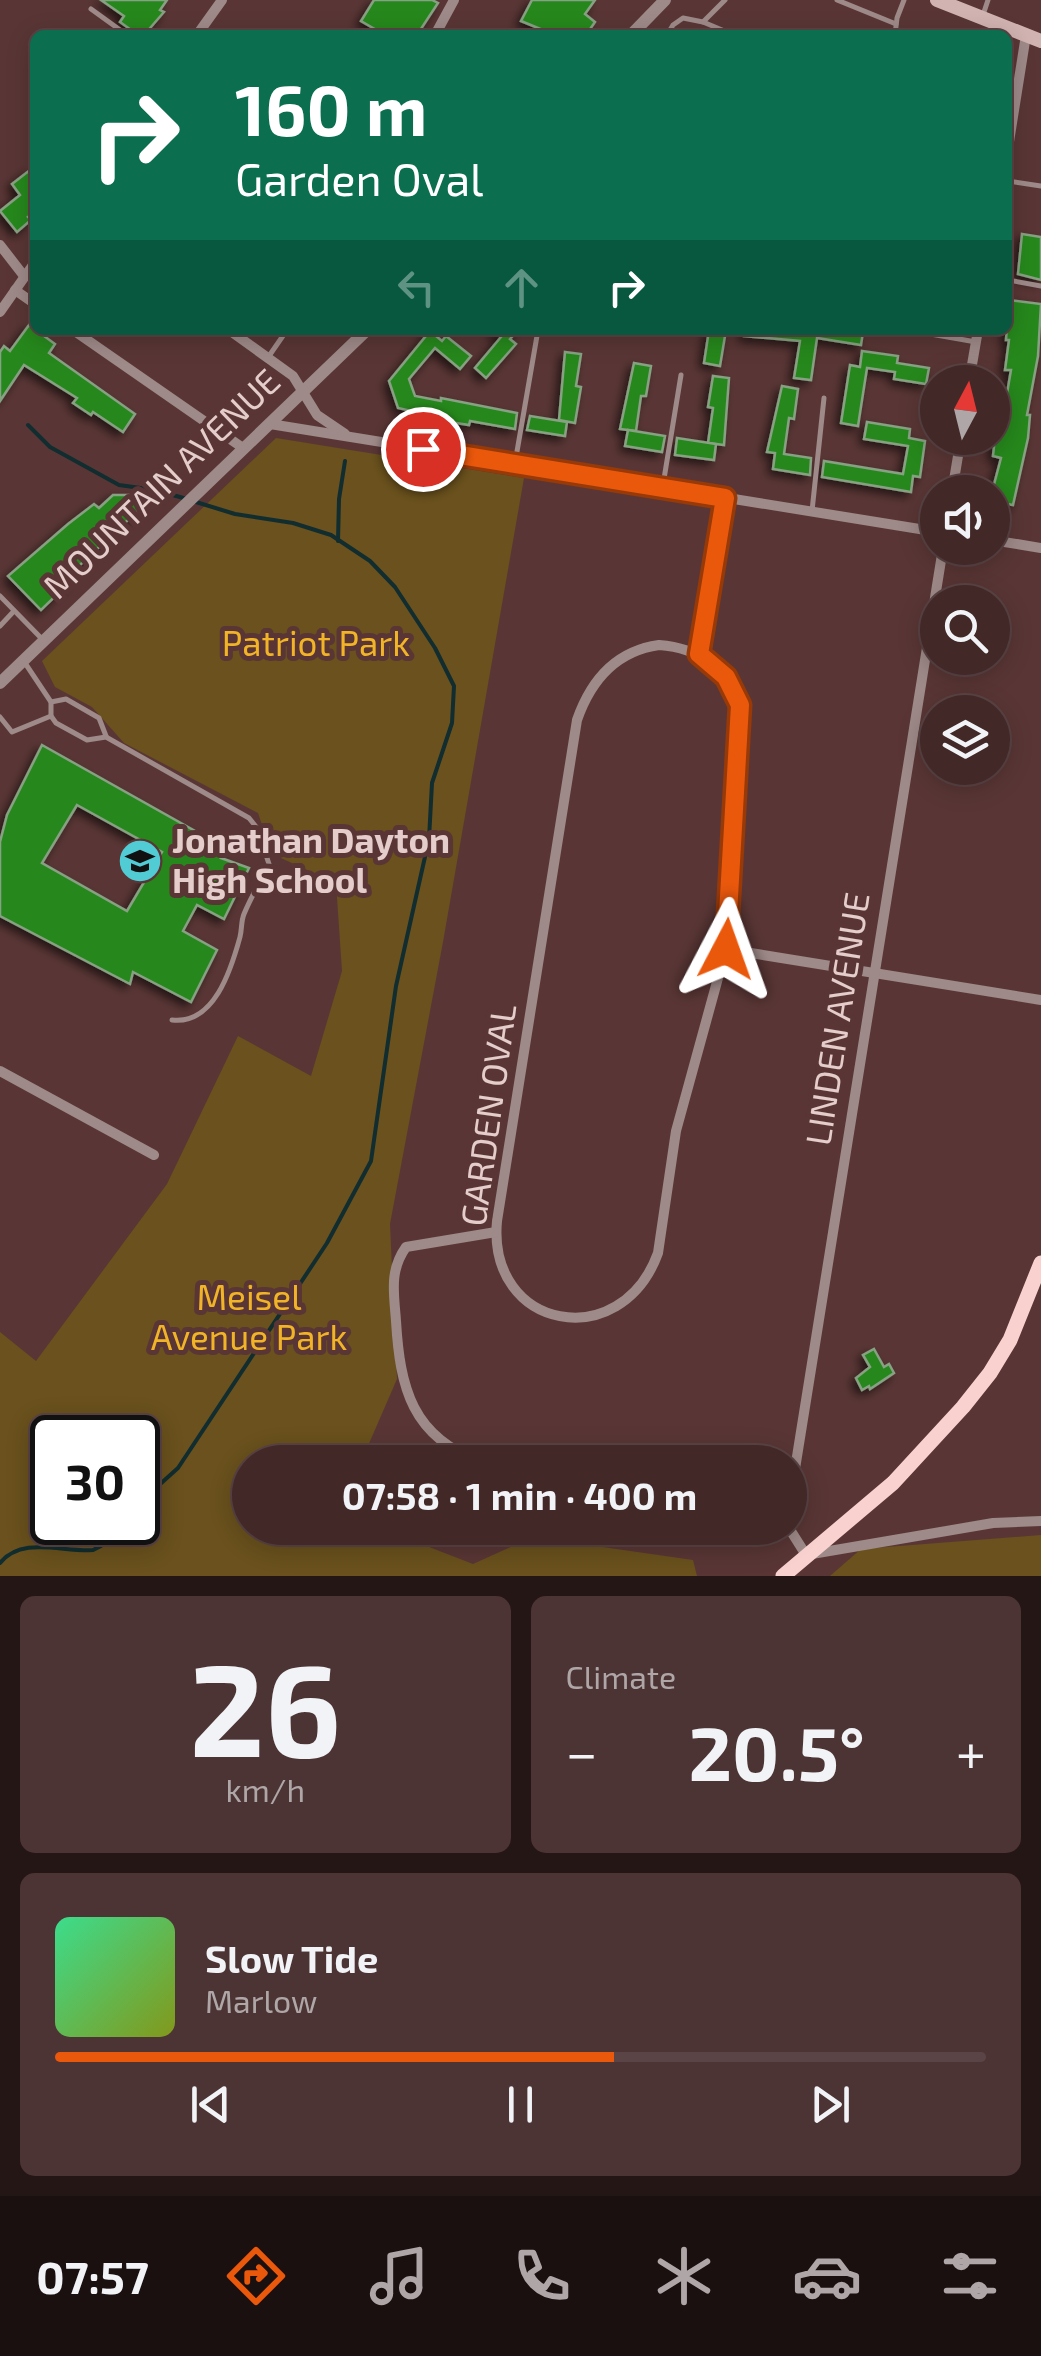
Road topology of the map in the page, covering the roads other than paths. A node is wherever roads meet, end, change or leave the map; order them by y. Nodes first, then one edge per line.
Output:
1 (222, 0) edge
2 (454, 0) edge
3 (665, 0) edge
4 (725, 0) edge
5 (838, 0) edge
6 (904, 0) edge
7 (937, 0) edge
8 (988, 0) edge
9 (960, 4) edge
10 (91, 9) dead end
11 (982, 18) junction
12 (703, 22) junction
13 (896, 24) junction
14 (120, 30) edge
15 (201, 30) edge
16 (438, 30) edge
17 (636, 30) edge
18 (670, 30) edge
19 (722, 30) edge
20 (895, 30) edge
21 (1026, 35) junction
22 (1041, 41) edge
23 (1012, 108) edge
24 (1012, 182) edge
25 (1041, 186) edge
26 (0, 245) edge
27 (30, 268) edge
28 (24, 276) junction
29 (1012, 281) edge
30 (1041, 286) edge
31 (15, 290) junction
32 (30, 300) edge
33 (0, 312) edge
34 (79, 335) edge
35 (236, 335) edge
36 (284, 335) edge
37 (362, 335) edge
38 (537, 335) edge
39 (977, 336) edge
40 (268, 358) junction
41 (973, 365) edge
42 (681, 374) dead end
43 (304, 391) junction
44 (824, 398) dead end
45 (270, 424) junction
46 (350, 438) junction
47 (243, 448) junction
48 (515, 463) junction
49 (663, 488) junction
50 (725, 498) junction
51 (812, 512) junction
52 (920, 529) edge
53 (1010, 543) edge
54 (1041, 548) edge
55 (940, 565) edge
56 (0, 596) edge
57 (14, 610) junction
58 (0, 626) edge
59 (43, 640) junction
60 (699, 654) junction
61 (24, 660) junction
62 (0, 682) edge
63 (51, 702) junction
64 (51, 716) junction
65 (0, 717) edge
66 (106, 737) junction
67 (726, 949) junction
68 (874, 973) junction
69 (1041, 1000) edge
70 (172, 1020) dead end
71 (0, 1071) edge
72 (154, 1155) dead end
73 (496, 1232) junction
74 (1041, 1263) edge
75 (448, 1445) edge
76 (798, 1445) edge
77 (1041, 1521) edge
78 (799, 1545) edge
79 (806, 1555) junction
80 (782, 1576) edge

1 - 15 street
2 - 16 street
3 - 17 street
4 - 12 lane
5 - 13 lane
6 - 13 lane
7 - 9 main road
8 - 11 lane
9 - 11 main road
10 - 14 lane
11 - 21 main road
12 - 18 lane
12 - 19 lane
13 - 20 lane
21 - 22 main road
21 - 23 street
24 - 25 lane
26 - 28 street
27 - 28 street
28 - 31 street
29 - 30 lane
31 - 32 street
31 - 33 street
34 - 47 street
35 - 40 street
36 - 40 lane
37 - 43 street, MOUNTAIN AVENUE
38 - 48 lane
39 - 41 street
40 - 43 street
42 - 49 lane
43 - 45 street, MOUNTAIN AVENUE
43 - 46 street
44 - 51 lane
45 - 46 street
45 - 47 street, MOUNTAIN AVENUE
46 - 48 street
47 - 59 street, MOUNTAIN AVENUE
48 - 49 street
49 - 50 street
50 - 51 street
50 - 60 street
51 - 52 street
53 - 54 street
55 - 68 street, LINDEN AVENUE
56 - 57 lane
57 - 58 lane
57 - 59 lane
59 - 61 street, MOUNTAIN AVENUE
60 - 67 street, GARDEN OVAL
60 - 73 street, GARDEN OVAL
61 - 62 street, MOUNTAIN AVENUE
61 - 63 lane
63 - 64 lane
63 - 66 lane
64 - 65 lane
64 - 66 lane
66 - 70 lane
67 - 68 street
67 - 73 street, GARDEN OVAL
68 - 69 street
68 - 76 street, LINDEN AVENUE
71 - 72 street
73 - 75 street
74 - 79 main road
77 - 79 street
78 - 79 street
79 - 80 main road

